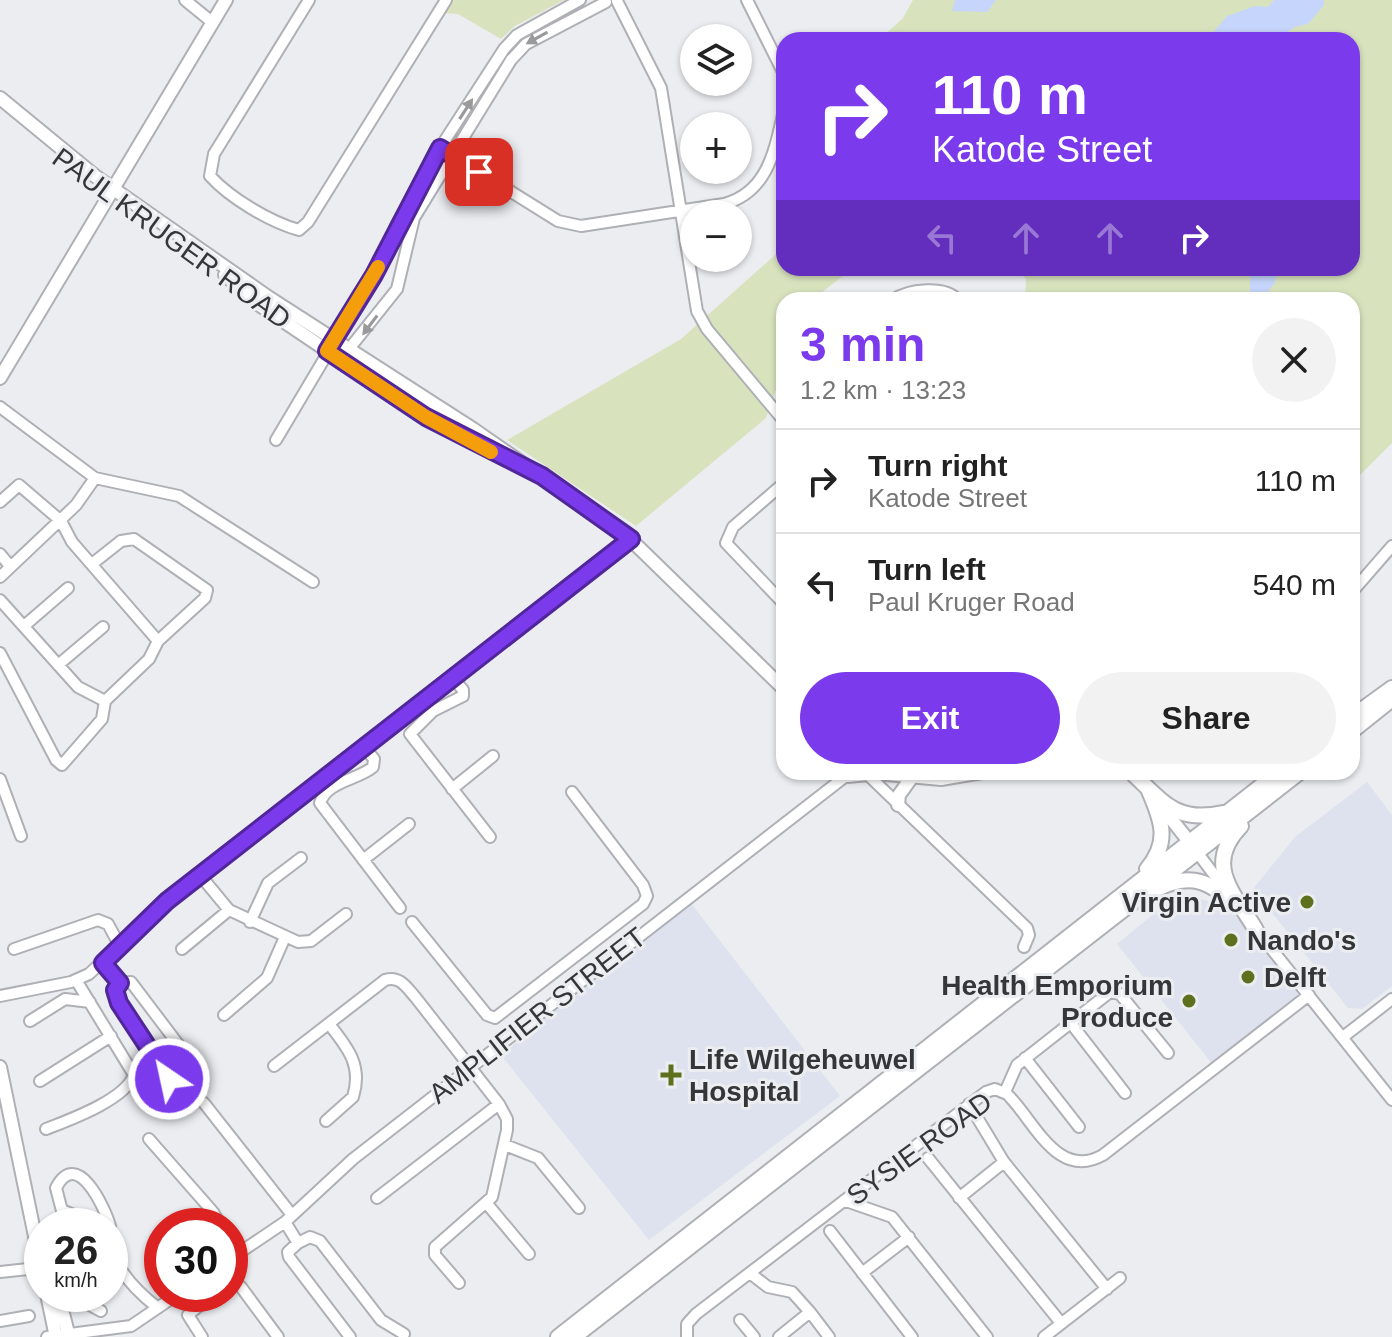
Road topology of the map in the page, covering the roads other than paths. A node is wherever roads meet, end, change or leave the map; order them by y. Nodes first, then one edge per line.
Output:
1 (185, 0) edge
2 (226, 0) edge
3 (309, 0) edge
4 (446, 0) edge
5 (580, 0) edge
6 (762, 0) edge
7 (611, 1) edge
8 (749, 3) edge
9 (212, 22) junction
10 (776, 58) edge
11 (0, 98) edge
12 (776, 142) edge
13 (440, 148) junction
14 (452, 155) junction
15 (110, 191) junction
16 (733, 200) edge
17 (680, 204) edge
18 (680, 210) edge
19 (691, 272) edge
20 (911, 292) edge
21 (946, 292) edge
22 (331, 345) junction
23 (345, 354) junction
24 (322, 366) junction
25 (0, 378) edge
26 (0, 407) edge
27 (776, 411) edge
28 (276, 440) dead end
29 (95, 478) junction
30 (776, 490) edge
31 (0, 502) edge
32 (61, 521) junction
33 (631, 539) junction
34 (1392, 546) edge
35 (0, 554) edge
36 (92, 564) junction
37 (10, 566) junction
38 (0, 577) edge
39 (313, 582) dead end
40 (1360, 583) edge
41 (68, 588) dead end
42 (776, 596) edge
43 (0, 600) edge
44 (24, 626) junction
45 (103, 627) dead end
46 (158, 641) junction
47 (0, 653) edge
48 (58, 665) junction
49 (453, 678) junction
50 (776, 681) edge
51 (1392, 688) edge
52 (1392, 699) edge
53 (105, 701) junction
54 (1360, 711) edge
55 (1360, 725) edge
56 (364, 747) junction
57 (493, 756) dead end
58 (0, 779) edge
59 (842, 780) edge
60 (873, 780) edge
61 (910, 780) edge
62 (1139, 780) edge
63 (1140, 780) edge
64 (1268, 780) edge
65 (1290, 780) edge
66 (452, 789) junction
67 (1149, 791) junction
68 (572, 792) dead end
69 (1275, 792) junction
70 (3, 794) edge
71 (898, 805) junction
72 (1225, 813) junction
73 (409, 824) dead end
74 (21, 836) dead end
75 (490, 837) dead end
76 (1193, 847) junction
77 (301, 858) dead end
78 (363, 860) junction
79 (200, 875) junction
80 (1135, 892) junction
81 (1239, 907) junction
82 (400, 908) dead end
83 (229, 910) junction
84 (346, 914) dead end
85 (250, 922) junction
86 (412, 922) dead end
87 (1256, 930) junction
88 (285, 937) junction
89 (1024, 947) dead end
90 (121, 948) junction
91 (14, 949) dead end
92 (182, 949) dead end
93 (570, 961) junction
94 (103, 963) junction
95 (583, 977) junction
96 (76, 980) junction
97 (120, 983) junction
98 (1309, 995) junction
99 (0, 996) edge
100 (1392, 999) edge
101 (90, 1002) junction
102 (224, 1015) dead end
103 (30, 1021) dead end
104 (1070, 1022) junction
105 (329, 1024) junction
106 (111, 1036) junction
107 (1343, 1037) junction
108 (1168, 1053) dead end
109 (1025, 1058) junction
110 (274, 1066) dead end
111 (0, 1067) edge
112 (470, 1067) junction
113 (40, 1081) dead end
114 (1005, 1092) junction
115 (1125, 1093) dead end
116 (1392, 1100) edge
117 (204, 1103) dead end
118 (499, 1104) junction
119 (969, 1104) junction
120 (326, 1121) dead end
121 (1079, 1127) dead end
122 (46, 1129) dead end
123 (149, 1139) dead end
124 (505, 1145) junction
125 (928, 1158) dead end
126 (1004, 1162) junction
127 (26, 1190) junction
128 (377, 1198) dead end
129 (959, 1198) junction
130 (846, 1201) junction
131 (488, 1205) junction
132 (30, 1208) edge
133 (32, 1208) edge
134 (62, 1208) edge
135 (103, 1208) edge
136 (209, 1208) edge
137 (579, 1208) dead end
138 (288, 1218) junction
139 (830, 1231) dead end
140 (909, 1237) junction
141 (298, 1243) junction
142 (248, 1246) edge
143 (529, 1254) dead end
144 (24, 1269) edge
145 (0, 1272) edge
146 (862, 1273) junction
147 (751, 1274) junction
148 (128, 1276) edge
149 (1120, 1278) dead end
150 (459, 1283) dead end
151 (1107, 1289) junction
152 (144, 1296) edge
153 (248, 1296) edge
154 (53, 1312) edge
155 (60, 1312) edge
156 (151, 1312) edge
157 (191, 1312) edge
158 (810, 1312) junction
159 (29, 1316) dead end
160 (740, 1320) dead end
161 (0, 1321) edge
162 (1061, 1323) junction
163 (404, 1334) dead end
164 (62, 1336) edge
165 (47, 1337) edge
166 (202, 1337) edge
167 (278, 1337) edge
168 (350, 1337) edge
169 (558, 1337) edge
170 (574, 1337) edge
171 (687, 1337) edge
172 (754, 1337) edge
173 (779, 1337) edge
174 (829, 1337) edge
175 (912, 1337) edge
176 (987, 1337) edge
177 (1044, 1337) edge

1 - 9 street
2 - 9 street
3 - 4 street
13 -> 5 street
6 - 8 street
7 -> 14 street
7 - 17 street
8 - 10 street
9 - 15 street
11 - 15 street, PAUL KRUGER ROAD
12 - 16 street
13 - 14 street
13 - 22 street
14 - 18 street
14 -> 23 street
15 - 22 street, PAUL KRUGER ROAD
15 - 25 street
19 - 27 street
20 - 21 street
22 - 23 street, PAUL KRUGER ROAD
22 - 24 street
23 - 24 street
23 - 33 street, PAUL KRUGER ROAD
24 - 28 street
26 - 29 street
29 - 32 street
29 - 39 street
30 - 42 street
31 - 32 street
32 - 36 street
32 - 37 street
33 - 49 street
33 - 50 street, PAUL KRUGER ROAD
34 - 40 street
35 - 37 street
36 - 46 street
36 - 46 street
37 - 38 street
41 - 44 street
43 - 44 street
44 - 48 street
45 - 48 street
46 - 53 street
47 - 53 street
48 - 53 street
49 - 56 street
49 - 66 street
51 - 54 main road
52 - 55 main road
56 - 78 street
56 - 79 street
57 - 66 street
58 - 70 street
59 - 95 street, AMPLIFIER STREET
60 - 71 street
61 - 71 street
62 - 67 street
63 - 72 main road
64 - 72 main road
65 - 69 main road
66 - 75 street
67 - 76 street
67 - 80 main road
68 - 93 street
69 - 76 main road
69 - 87 main road
70 - 74 street
71 - 89 street
72 - 76 main road
73 - 78 street
76 - 80 main road
76 - 81 street
77 - 85 street
78 - 82 street
79 - 83 street
79 - 90 street
80 - 81 main road
80 - 169 main road
80 - 170 main road
81 - 87 street
83 - 85 street
83 - 92 street
84 - 88 street
85 - 88 street
86 - 93 street
87 - 98 street
88 - 102 street
90 - 91 street
90 - 94 street
93 - 95 street
94 - 96 street
94 - 97 street
95 - 112 street, AMPLIFIER STREET
96 - 99 street
96 - 101 street
97 - 97 street
98 - 107 street
98 - 114 street, SYSIE ROAD
100 - 107 street
101 - 103 street
101 - 106 street
104 - 108 street
104 - 109 street
104 - 115 street
105 - 110 street
105 - 112 street
105 - 120 street
106 - 113 street
106 - 122 street
107 - 116 street
109 - 114 street
109 - 121 street
111 - 127 street
112 - 118 street
112 - 138 street, AMPLIFIER STREET
114 - 119 street, SYSIE ROAD
117 - 138 street
118 - 124 street
118 - 128 street
119 - 126 street
119 - 130 street, SYSIE ROAD
123 - 136 street
124 - 131 street
124 - 137 street
125 - 129 street
126 - 129 street
126 - 151 street
127 - 132 street
127 - 133 street
129 - 162 street
130 - 140 street
130 - 147 street, SYSIE ROAD
131 - 143 street
131 - 150 street
134 - 135 street
138 - 141 street
138 - 142 street, AMPLIFIER STREET
139 - 146 street
140 - 146 street
140 - 176 street
141 - 163 street
141 - 168 street
144 - 145 street
146 - 175 street
147 - 158 street
147 - 171 street, SYSIE ROAD
148 - 152 street
149 - 151 street
151 - 162 street
153 - 167 street
154 - 164 street
155 - 164 street
156 - 164 street
157 - 166 street
158 - 173 street
158 - 174 street
159 - 161 street
160 - 172 street
162 - 177 street
164 - 165 street

